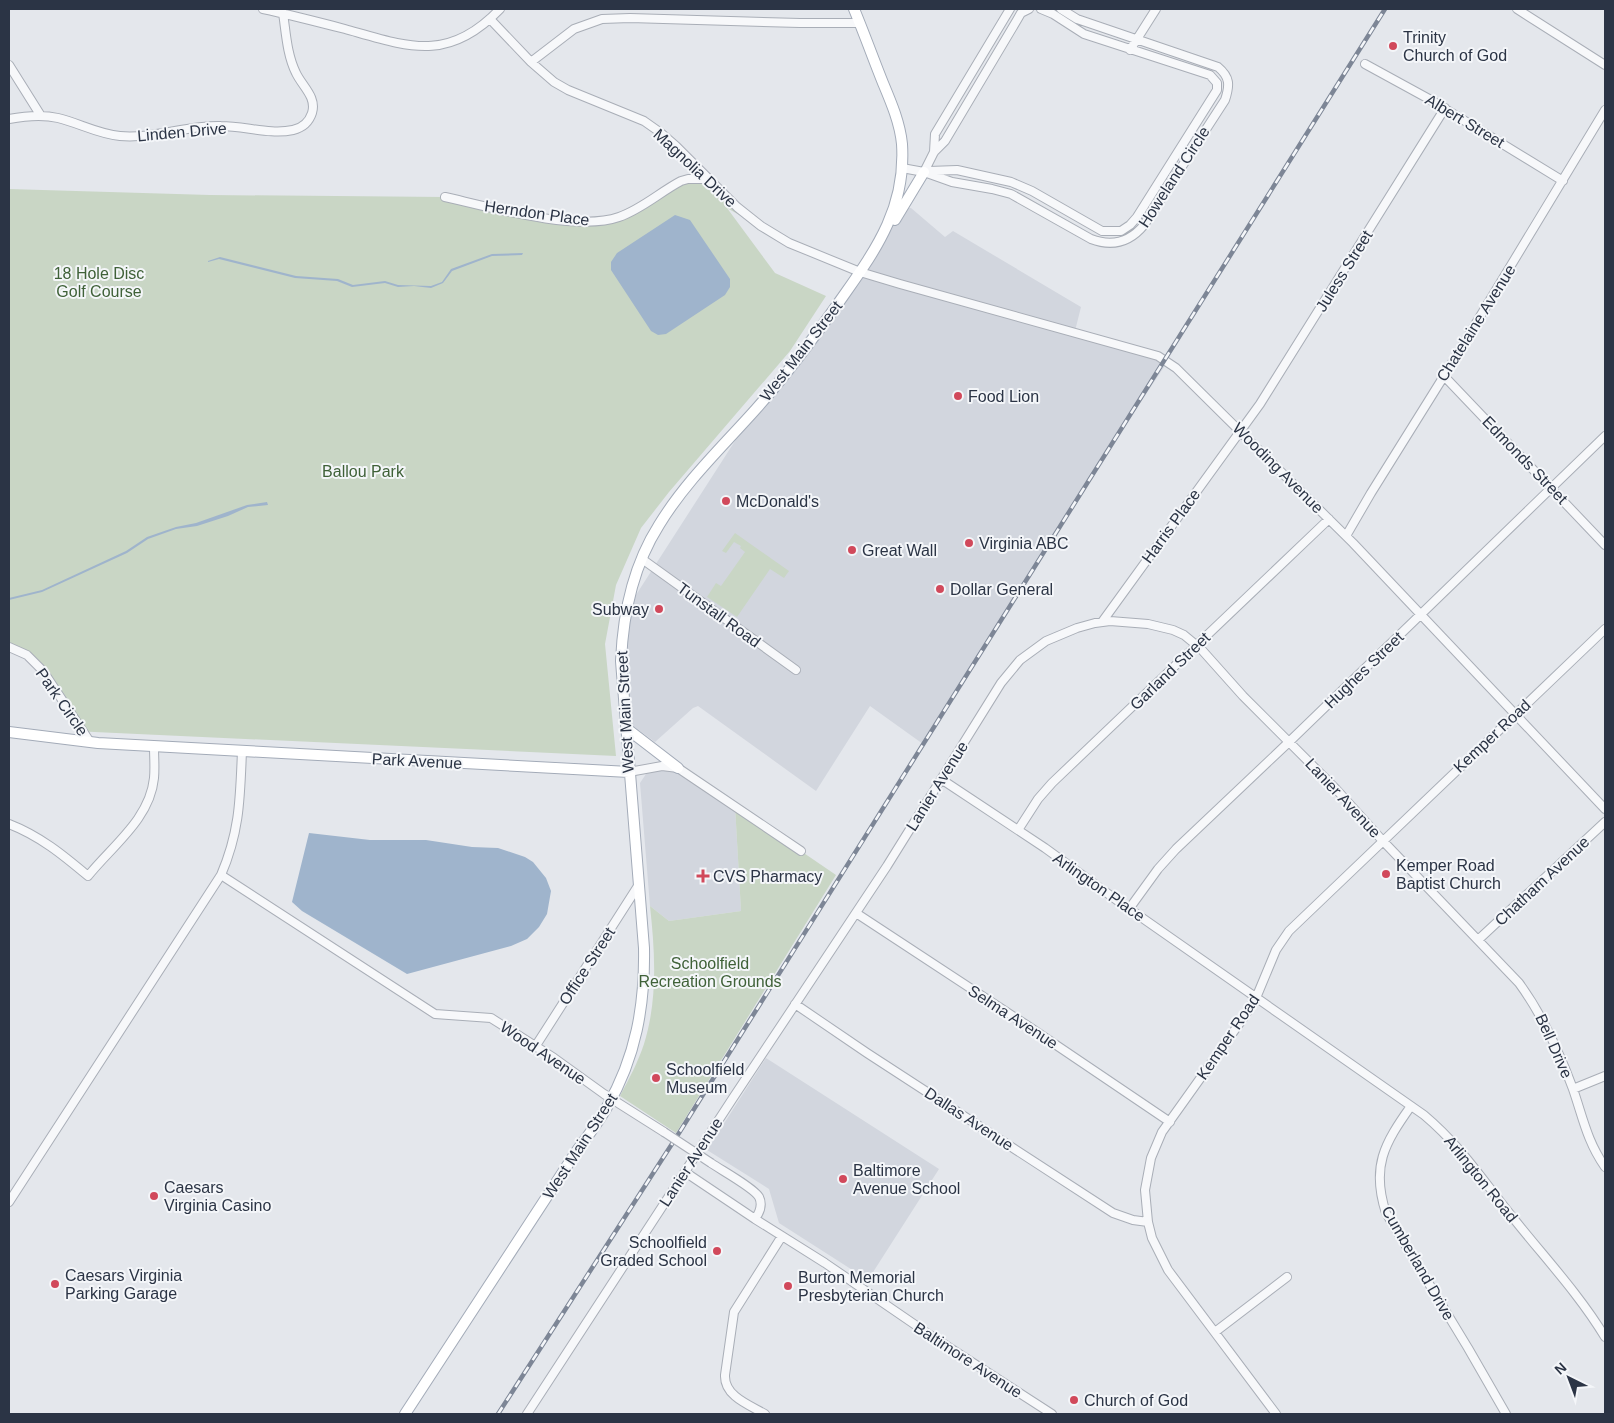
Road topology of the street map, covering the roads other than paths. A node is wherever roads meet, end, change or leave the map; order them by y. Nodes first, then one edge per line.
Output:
1 (263, 9) edge
2 (500, 9) edge
3 (854, 9) edge
4 (1010, 9) edge
5 (1030, 9) edge
6 (1041, 9) edge
7 (1060, 9) edge
8 (1156, 9) edge
9 (1517, 9) edge
10 (283, 14) junction
11 (490, 18) junction
12 (860, 23) junction
13 (1136, 39) junction
14 (1130, 50) junction
15 (1196, 58) junction
16 (531, 62) junction
17 (1365, 64) dead end
18 (9, 65) edge
19 (1605, 65) edge
20 (1190, 69) junction
21 (970, 74) junction
22 (981, 80) junction
23 (1445, 108) junction
24 (1205, 109) junction
25 (1605, 110) edge
26 (1215, 115) junction
27 (41, 116) junction
28 (9, 119) edge
29 (934, 152) junction
30 (902, 168) junction
31 (924, 172) junction
32 (710, 179) junction
33 (1005, 180) junction
34 (1563, 181) junction
35 (1000, 191) junction
36 (445, 197) dead end
37 (1049, 201) junction
38 (1044, 212) junction
39 (1139, 214) junction
40 (1148, 220) junction
41 (1091, 226) junction
42 (1085, 235) junction
43 (880, 242) junction
44 (860, 272) junction
45 (1444, 376) junction
46 (1242, 431) junction
47 (1605, 436) edge
48 (1552, 488) junction
49 (1329, 519) junction
50 (1346, 536) junction
51 (1605, 545) edge
52 (642, 559) junction
53 (1421, 615) junction
54 (1102, 622) junction
55 (1605, 629) edge
56 (1197, 645) junction
57 (9, 647) edge
58 (796, 670) dead end
59 (1515, 715) junction
60 (626, 728) junction
61 (9, 732) edge
62 (1290, 741) junction
63 (90, 742) junction
64 (154, 747) junction
65 (242, 751) junction
66 (678, 768) junction
67 (628, 772) junction
68 (942, 779) junction
69 (1605, 809) edge
70 (1605, 822) edge
71 (9, 824) edge
72 (1018, 830) junction
73 (1382, 840) junction
74 (801, 851) dead end
75 (221, 875) junction
76 (638, 886) junction
77 (1129, 909) junction
78 (856, 913) junction
79 (1478, 940) junction
80 (1256, 998) junction
81 (795, 1004) junction
82 (535, 1047) junction
83 (1605, 1076) edge
84 (1573, 1089) junction
85 (612, 1099) junction
86 (1411, 1106) junction
87 (1170, 1122) junction
88 (1605, 1167) edge
89 (685, 1172) junction
90 (9, 1202) edge
91 (755, 1219) junction
92 (1148, 1222) junction
93 (782, 1236) junction
94 (1287, 1277) dead end
95 (1215, 1332) junction
96 (1605, 1336) edge
97 (405, 1414) edge
98 (527, 1414) edge
99 (765, 1414) edge
100 (1052, 1414) edge
101 (1276, 1414) edge
102 (1506, 1414) edge

1 - 10 street
2 - 11 street
3 - 12 main road, West Main Street
4 - 21 street
5 - 22 street
6 - 14 street, Howeland Circle
7 - 13 street, Howeland Circle
8 - 13 street
9 - 19 street
10 - 11 street
10 - 27 street, Linden Drive
11 - 16 street, Magnolia Drive
12 - 16 street
12 - 30 main road, West Main Street
13 - 14 street
13 - 15 street, Howeland Circle
14 - 20 street, Howeland Circle
15 - 20 street
15 - 26 street, Howeland Circle
16 - 32 street, Magnolia Drive
17 - 23 street, Albert Street
18 - 27 street
20 - 24 street, Howeland Circle
21 - 22 street
21 - 29 street
22 - 29 street
23 - 34 street, Albert Street
23 - 46 street, Juless Street
24 - 26 street
24 - 39 street, Howeland Circle
25 - 34 street, Chatelaine Avenue
26 - 40 street, Howeland Circle
27 - 28 street
29 - 31 street
30 - 31 street, Howeland Circle
30 - 43 main road, West Main Street
31 - 33 street, Howeland Circle
31 - 35 street, Howeland Circle
31 - 43 main road
32 - 36 street, Herndon Place
32 - 44 street, Magnolia Drive
33 - 35 street
33 - 37 street, Howeland Circle
34 - 45 street, Chatelaine Avenue
35 - 38 street, Howeland Circle
37 - 38 street
37 - 41 street, Howeland Circle
38 - 42 street, Howeland Circle
39 - 40 street
39 - 41 street, Howeland Circle
40 - 42 street, Howeland Circle
41 - 42 street
43 - 44 main road, West Main Street
44 - 46 street, Wooding Avenue
44 - 52 main road, West Main Street
45 - 48 street, Edmonds Street
45 - 50 street, Chatelaine Avenue
46 - 49 street, Wooding Avenue
46 - 54 street, Harris Place
47 - 48 street, Hughes Street
48 - 51 street, Edmonds Street
48 - 53 street, Hughes Street
49 - 50 street, Wooding Avenue
49 - 56 street, Garland Street
50 - 53 street, Wooding Avenue
52 - 58 street, Tunstall Road
52 - 60 main road, West Main Street
53 - 59 street, Wooding Avenue
53 - 62 street, Hughes Street
54 - 56 street, Lanier Avenue
54 - 68 street, Lanier Avenue
55 - 59 street, Kemper Road
56 - 62 street, Lanier Avenue
56 - 72 street, Garland Street
57 - 63 street, Park Circle
59 - 69 street, Wooding Avenue
59 - 73 street, Kemper Road
60 - 66 main road
60 - 67 main road, West Main Street
61 - 63 main road, Park Avenue
62 - 73 street, Lanier Avenue
62 - 77 street, Hughes Street
63 - 64 main road, Park Avenue
64 - 65 main road, Park Avenue
64 - 71 street
65 - 67 main road, Park Avenue
65 - 75 street
66 - 67 street, Park Avenue
66 - 74 street
67 - 76 main road, West Main Street
68 - 72 street, Arlington Place
68 - 78 street, Lanier Avenue
70 - 79 street, Chatham Avenue
72 - 77 street, Arlington Place
73 - 79 street, Lanier Avenue
73 - 80 street, Kemper Road
75 - 82 street, Wood Avenue
75 - 90 street
76 - 82 street, Office Street
76 - 85 main road, West Main Street
77 - 80 street, Arlington Place
78 - 81 street, Lanier Avenue
78 - 87 street, Selma Avenue
79 - 84 street, Bell Drive
80 - 86 street, Arlington Road
80 - 87 street, Kemper Road
81 - 89 street, Lanier Avenue
81 - 92 street, Dallas Avenue
82 - 85 street, Wood Avenue
83 - 84 street
84 - 88 street, Bell Drive
85 - 91 street, Wood Avenue, bridge
85 - 97 main road, West Main Street
86 - 96 street, Arlington Road
86 - 102 street, Cumberland Drive
87 - 92 street, Kemper Road
89 - 91 street, Baltimore Avenue
89 - 98 street, Lanier Avenue
91 - 93 street, Baltimore Avenue
92 - 95 street, Kemper Road
93 - 99 street
93 - 100 street, Baltimore Avenue
94 - 95 street
95 - 101 street, Kemper Road

